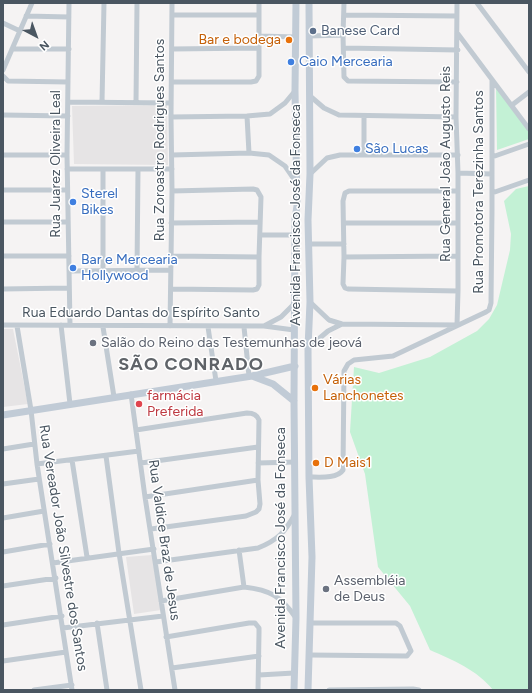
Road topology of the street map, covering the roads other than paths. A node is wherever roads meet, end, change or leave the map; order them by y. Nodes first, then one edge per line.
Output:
1 (32, 3) edge
2 (69, 3) edge
3 (104, 3) edge
4 (137, 3) edge
5 (172, 3) edge
6 (259, 3) edge
7 (344, 3) edge
8 (457, 3) edge
9 (476, 3) edge
10 (299, 4) edge
11 (309, 6) edge
12 (172, 15) junction
13 (259, 15) junction
14 (344, 15) junction
15 (26, 16) junction
16 (456, 16) junction
17 (69, 17) junction
18 (3, 23) edge
19 (20, 31) junction
20 (458, 34) junction
21 (343, 35) junction
22 (259, 36) junction
23 (310, 36) junction
24 (296, 37) junction
25 (259, 48) junction
26 (344, 48) junction
27 (12, 49) junction
28 (69, 49) junction
29 (172, 49) junction
30 (458, 50) junction
31 (3, 70) edge
32 (529, 72) edge
33 (3, 76) edge
34 (492, 80) junction
35 (68, 82) junction
36 (172, 82) junction
37 (457, 82) junction
38 (296, 90) junction
39 (529, 92) edge
40 (310, 96) junction
41 (68, 102) junction
42 (102, 102) junction
43 (136, 103) junction
44 (171, 104) junction
45 (512, 105) junction
46 (3, 115) edge
47 (68, 116) junction
48 (248, 116) junction
49 (364, 116) junction
50 (171, 117) junction
51 (456, 117) junction
52 (529, 129) edge
53 (529, 144) edge
54 (249, 153) junction
55 (3, 154) edge
56 (172, 154) junction
57 (67, 155) junction
58 (364, 155) junction
59 (458, 155) junction
60 (492, 157) junction
61 (67, 168) junction
62 (103, 169) junction
63 (138, 169) junction
64 (172, 169) junction
65 (458, 173) junction
66 (310, 174) junction
67 (492, 174) junction
68 (529, 180) edge
69 (296, 182) junction
70 (3, 190) edge
71 (67, 190) junction
72 (172, 191) junction
73 (458, 191) junction
74 (492, 193) junction
75 (297, 206) junction
76 (309, 210) junction
77 (295, 219) junction
78 (308, 220) junction
79 (3, 222) edge
80 (68, 222) junction
81 (260, 222) junction
82 (172, 223) junction
83 (344, 223) junction
84 (458, 224) junction
85 (260, 235) junction
86 (295, 235) junction
87 (310, 244) junction
88 (344, 244) junction
89 (3, 256) edge
90 (69, 256) junction
91 (171, 256) junction
92 (457, 256) junction
93 (259, 257) junction
94 (344, 257) junction
95 (103, 270) junction
96 (137, 270) junction
97 (171, 270) junction
98 (69, 271) junction
99 (69, 288) junction
100 (3, 289) edge
101 (171, 289) junction
102 (458, 291) junction
103 (310, 302) junction
104 (295, 303) junction
105 (342, 324) junction
106 (61, 325) junction
107 (70, 325) junction
108 (458, 325) junction
109 (3, 326) edge
110 (17, 326) junction
111 (170, 326) junction
112 (264, 326) junction
113 (103, 327) junction
114 (208, 327) junction
115 (244, 327) junction
116 (294, 330) junction
117 (308, 348) junction
118 (295, 366) junction
119 (250, 376) junction
120 (216, 381) junction
121 (131, 394) junction
122 (114, 397) junction
123 (294, 401) junction
124 (70, 404) junction
125 (31, 410) junction
126 (3, 414) edge
127 (136, 430) junction
128 (34, 444) junction
129 (258, 447) junction
130 (3, 450) edge
131 (139, 451) junction
132 (106, 456) junction
133 (72, 460) junction
134 (295, 462) junction
135 (141, 463) junction
136 (258, 463) junction
137 (37, 464) junction
138 (309, 477) junction
139 (40, 479) junction
140 (258, 480) junction
141 (3, 484) edge
142 (145, 497) junction
143 (310, 505) junction
144 (295, 509) junction
145 (44, 511) junction
146 (3, 518) edge
147 (150, 529) junction
148 (50, 544) junction
149 (154, 549) junction
150 (238, 550) junction
151 (3, 552) edge
152 (119, 553) junction
153 (87, 558) junction
154 (156, 562) junction
155 (53, 563) junction
156 (56, 578) junction
157 (3, 586) edge
158 (244, 587) junction
159 (161, 601) junction
160 (62, 616) junction
161 (163, 616) junction
162 (296, 618) junction
163 (129, 620) junction
164 (97, 623) junction
165 (310, 623) junction
166 (3, 625) edge
167 (63, 628) junction
168 (166, 637) junction
169 (66, 652) junction
170 (309, 655) junction
171 (258, 656) junction
172 (3, 660) edge
173 (172, 668) junction
174 (294, 673) junction
175 (259, 675) junction
176 (72, 687) edge
177 (34, 690) edge
178 (107, 690) edge
179 (140, 690) edge
180 (175, 690) edge
181 (258, 690) edge
182 (294, 690) edge
183 (308, 690) edge
184 (329, 690) edge
185 (419, 690) edge

1 - 15 street
2 - 17 street, Rua Juarez Oliveira Leal
3 - 42 street
4 - 43 street
5 - 12 street, Rua Zoroastro Rodrigues Santos
6 - 13 street
7 - 14 street
8 - 16 street, Rua General João Augusto Reis
9 - 32 street
10 - 11 main road
10 - 24 main road, Avenida Francisco José da Fonseca
11 - 23 main road, Avenida Francisco José da Fonseca
12 - 13 street
12 - 29 street, Rua Zoroastro Rodrigues Santos
13 - 22 street
14 - 16 street
14 - 21 street
15 - 17 street
15 - 19 street
16 - 20 street, Rua General João Augusto Reis
17 - 28 street, Rua Juarez Oliveira Leal
18 - 19 street
19 - 27 street
20 - 30 street, Rua General João Augusto Reis
20 - 34 street
21 - 23 street
21 - 26 street
22 - 24 street
22 - 25 street
23 - 40 main road, Avenida Francisco José da Fonseca
24 - 38 main road, Avenida Francisco José da Fonseca
25 - 29 street
25 - 36 street
26 - 30 street
26 - 37 street
27 - 28 street
27 - 31 street
28 - 35 street, Rua Juarez Oliveira Leal
29 - 36 street, Rua Zoroastro Rodrigues Santos
30 - 37 street, Rua General João Augusto Reis
33 - 35 street
34 - 45 street
34 - 60 street, Rua Promotora Terezinha Santos
35 - 41 street, Rua Juarez Oliveira Leal
36 - 44 street, Rua Zoroastro Rodrigues Santos
37 - 51 street, Rua General João Augusto Reis
38 - 48 street
38 - 69 main road, Avenida Francisco José da Fonseca
39 - 45 street
40 - 49 street
40 - 66 main road, Avenida Francisco José da Fonseca
41 - 42 street
41 - 47 street, Rua Juarez Oliveira Leal
42 - 43 street
43 - 44 street
44 - 50 street, Rua Zoroastro Rodrigues Santos
45 - 52 street
46 - 47 street
47 - 57 street, Rua Juarez Oliveira Leal
48 - 50 street
48 - 54 street
49 - 51 street
49 - 58 street
50 - 56 street, Rua Zoroastro Rodrigues Santos
51 - 59 street, Rua General João Augusto Reis
53 - 60 street
54 - 56 street
54 - 69 street
55 - 57 street
56 - 64 street, Rua Zoroastro Rodrigues Santos
57 - 61 street, Rua Juarez Oliveira Leal
58 - 59 street
58 - 66 street
59 - 65 street, Rua General João Augusto Reis
60 - 67 street, Rua Promotora Terezinha Santos
61 - 62 street
61 - 71 street, Rua Juarez Oliveira Leal
62 - 63 street
62 - 95 street
63 - 64 street
63 - 96 street
64 - 72 street, Rua Zoroastro Rodrigues Santos
65 - 67 street
65 - 73 street, Rua General João Augusto Reis
66 - 76 main road, Avenida Francisco José da Fonseca
67 - 74 street, Rua Promotora Terezinha Santos
68 - 74 street
69 - 75 main road, Avenida Francisco José da Fonseca
70 - 71 street
71 - 80 street, Rua Juarez Oliveira Leal
72 - 81 street
72 - 82 street, Rua Zoroastro Rodrigues Santos
73 - 83 street
73 - 84 street, Rua General João Augusto Reis
74 - 108 street, Rua Promotora Terezinha Santos
75 - 76 main road
75 - 77 main road, Avenida Francisco José da Fonseca
76 - 78 main road, Avenida Francisco José da Fonseca
77 - 78 main road
77 - 86 main road, Avenida Francisco José da Fonseca
78 - 87 main road, Avenida Francisco José da Fonseca
79 - 80 street
80 - 90 street, Rua Juarez Oliveira Leal
81 - 82 street
81 - 85 street
82 - 91 street, Rua Zoroastro Rodrigues Santos
83 - 84 street
83 - 88 street
84 - 92 street, Rua General João Augusto Reis
85 - 86 street
85 - 93 street
86 - 104 main road, Avenida Francisco José da Fonseca
87 - 88 street
87 - 103 main road, Avenida Francisco José da Fonseca
88 - 94 street
89 - 90 street
90 - 98 street, Rua Juarez Oliveira Leal
91 - 93 street
91 - 97 street, Rua Zoroastro Rodrigues Santos
92 - 94 street
92 - 102 street, Rua General João Augusto Reis
93 - 101 street
94 - 102 street
95 - 96 street
95 - 98 street
96 - 97 street
97 - 101 street, Rua Zoroastro Rodrigues Santos
98 - 99 street, Rua Juarez Oliveira Leal
99 - 100 street
99 - 107 street, Rua Juarez Oliveira Leal
101 - 111 street, Rua Zoroastro Rodrigues Santos
102 - 108 street, Rua General João Augusto Reis
103 - 105 street
103 - 117 main road, Avenida Francisco José da Fonseca
104 - 112 street, Rua Eduardo Dantas do Espírito Santo
104 - 116 main road, Avenida Francisco José da Fonseca
105 - 108 street
105 - 117 street
106 - 107 street, Rua Eduardo Dantas do Espírito Santo
106 - 110 street, Rua Eduardo Dantas do Espírito Santo
106 - 124 street
107 - 113 street, Rua Eduardo Dantas do Espírito Santo
108 - 138 street
109 - 110 street, Rua Eduardo Dantas do Espírito Santo
110 - 125 street, Rua Vereador João Silvestre dos Santos
111 - 113 street, Rua Eduardo Dantas do Espírito Santo
111 - 114 street, Rua Eduardo Dantas do Espírito Santo
112 - 115 street, Rua Eduardo Dantas do Espírito Santo
112 - 116 street
113 - 122 street
114 - 115 street, Rua Eduardo Dantas do Espírito Santo
114 - 120 street
115 - 119 street
116 - 118 main road, Avenida Francisco José da Fonseca
117 - 138 main road, Avenida Francisco José da Fonseca
118 - 119 main road
118 - 123 main road, Avenida Francisco José da Fonseca
119 - 120 main road
119 - 123 main road
120 - 121 main road
121 - 122 main road
121 - 127 street, Rua Valdice Braz de Jesus
122 - 124 main road
123 - 134 main road, Avenida Francisco José da Fonseca
124 - 125 main road
125 - 126 main road
125 - 128 street, Rua Vereador João Silvestre dos Santos
127 - 129 street
127 - 131 street, Rua Valdice Braz de Jesus
128 - 130 street
128 - 137 street, Rua Vereador João Silvestre dos Santos
129 - 135 street
129 - 136 street
131 - 132 street
131 - 135 street, Rua Valdice Braz de Jesus
132 - 133 street
132 - 152 street
133 - 137 street
133 - 153 street
134 - 136 street
134 - 144 main road, Avenida Francisco José da Fonseca
135 - 142 street, Rua Valdice Braz de Jesus
136 - 140 street
137 - 139 street, Rua Vereador João Silvestre dos Santos
138 - 143 main road, Avenida Francisco José da Fonseca
139 - 141 street
139 - 145 street, Rua Vereador João Silvestre dos Santos
140 - 142 street
140 - 147 street
142 - 147 street, Rua Valdice Braz de Jesus
143 - 144 main road
143 - 165 main road, Avenida Francisco José da Fonseca
144 - 150 street
144 - 162 main road, Avenida Francisco José da Fonseca
145 - 146 street
145 - 148 street, Rua Vereador João Silvestre dos Santos
147 - 149 street, Rua Valdice Braz de Jesus
148 - 151 street
148 - 155 street, Rua Vereador João Silvestre dos Santos
149 - 152 street
149 - 154 street, Rua Valdice Braz de Jesus
150 - 154 street
150 - 158 street
152 - 153 street
152 - 163 street
153 - 155 street
154 - 159 street, Rua Valdice Braz de Jesus
155 - 156 street, Rua Vereador João Silvestre dos Santos
156 - 157 street
156 - 160 street, Rua Vereador João Silvestre dos Santos
158 - 159 street
158 - 162 street
159 - 161 street, Rua Valdice Braz de Jesus
160 - 166 street
160 - 167 street, Rua Vereador João Silvestre dos Santos
161 - 163 street
161 - 168 street, Rua Valdice Braz de Jesus
162 - 174 main road, Avenida Francisco José da Fonseca
163 - 164 street
163 - 179 street
164 - 167 street
164 - 178 street
165 - 170 main road, Avenida Francisco José da Fonseca
165 - 170 street
167 - 169 street, Rua Vereador João Silvestre dos Santos
168 - 171 street
168 - 173 street, Rua Valdice Braz de Jesus
169 - 172 street
169 - 176 street, Rua Vereador João Silvestre dos Santos
170 - 183 main road, Avenida Francisco José da Fonseca
171 - 173 street
171 - 175 street
173 - 180 street, Rua Valdice Braz de Jesus
174 - 175 street
174 - 182 main road, Avenida Francisco José da Fonseca
175 - 181 street
176 - 177 street
184 - 185 street

